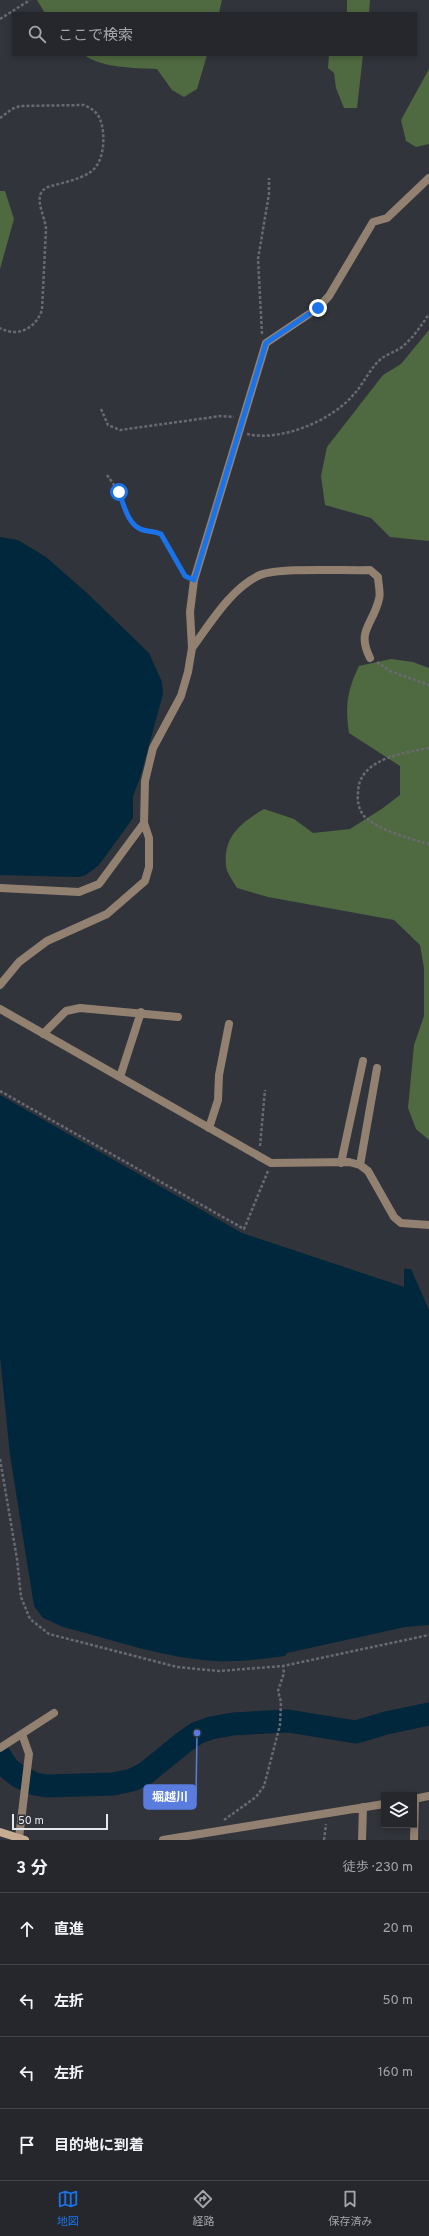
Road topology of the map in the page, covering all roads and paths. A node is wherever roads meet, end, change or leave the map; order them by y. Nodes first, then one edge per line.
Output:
1 (30, 0) edge
2 (0, 19) edge
3 (0, 118) edge
4 (269, 178) dead end
5 (429, 178) edge
6 (429, 314) edge
7 (0, 328) edge
8 (266, 343) junction
9 (101, 409) dead end
10 (242, 419) junction
11 (238, 432) junction
12 (107, 475) dead end
13 (194, 580) junction
14 (192, 648) junction
15 (370, 658) joint
16 (429, 685) edge
17 (429, 748) edge
18 (144, 823) junction
19 (429, 844) edge
20 (0, 888) edge
21 (0, 985) edge
22 (0, 1009) edge
23 (141, 1012) junction
24 (178, 1017) dead end
25 (229, 1024) dead end
26 (44, 1034) junction
27 (363, 1061) dead end
28 (377, 1068) dead end
29 (120, 1077) junction
30 (265, 1090) dead end
31 (0, 1091) edge
32 (209, 1128) junction
33 (259, 1156) junction
34 (341, 1162) junction
35 (271, 1163) junction
36 (360, 1165) junction
37 (429, 1225) edge
38 (0, 1459) edge
39 (429, 1635) edge
40 (283, 1666) junction
41 (54, 1713) dead end
42 (22, 1734) junction
43 (0, 1748) edge
44 (429, 1796) edge
45 (417, 1799) edge
46 (381, 1804) edge
47 (363, 1807) junction
48 (327, 1813) junction
49 (414, 1828) edge
50 (0, 1832) edge
51 (206, 1833) junction
52 (22, 1839) edge
53 (163, 1840) edge
54 (324, 1840) edge
55 (362, 1840) edge
56 (414, 1840) edge

1 - 2 path
3 - 7 path
4 - 8 path
5 - 8 street
6 - 11 path
8 - 10 street
9 - 10 path
10 - 11 street
11 - 13 street
12 - 13 path
13 - 14 street
14 - 15 street
14 - 18 street
15 - 16 path
17 - 19 path
18 - 20 street
18 - 21 street
22 - 26 street
23 - 24 street
23 - 26 street
23 - 29 street
25 - 32 street
26 - 29 street
27 - 34 street
28 - 36 street
29 - 32 street
30 - 33 path
31 - 35 path
32 - 33 street
33 - 35 street
34 - 35 street
34 - 36 street
36 - 37 street
38 - 40 path
39 - 40 path
40 - 51 path
41 - 42 street
42 - 43 street
42 - 52 street
44 - 45 street
46 - 47 street
47 - 48 street
47 - 55 street
48 - 51 street
48 - 54 path
49 - 56 street
50 - 52 main road
51 - 53 street

